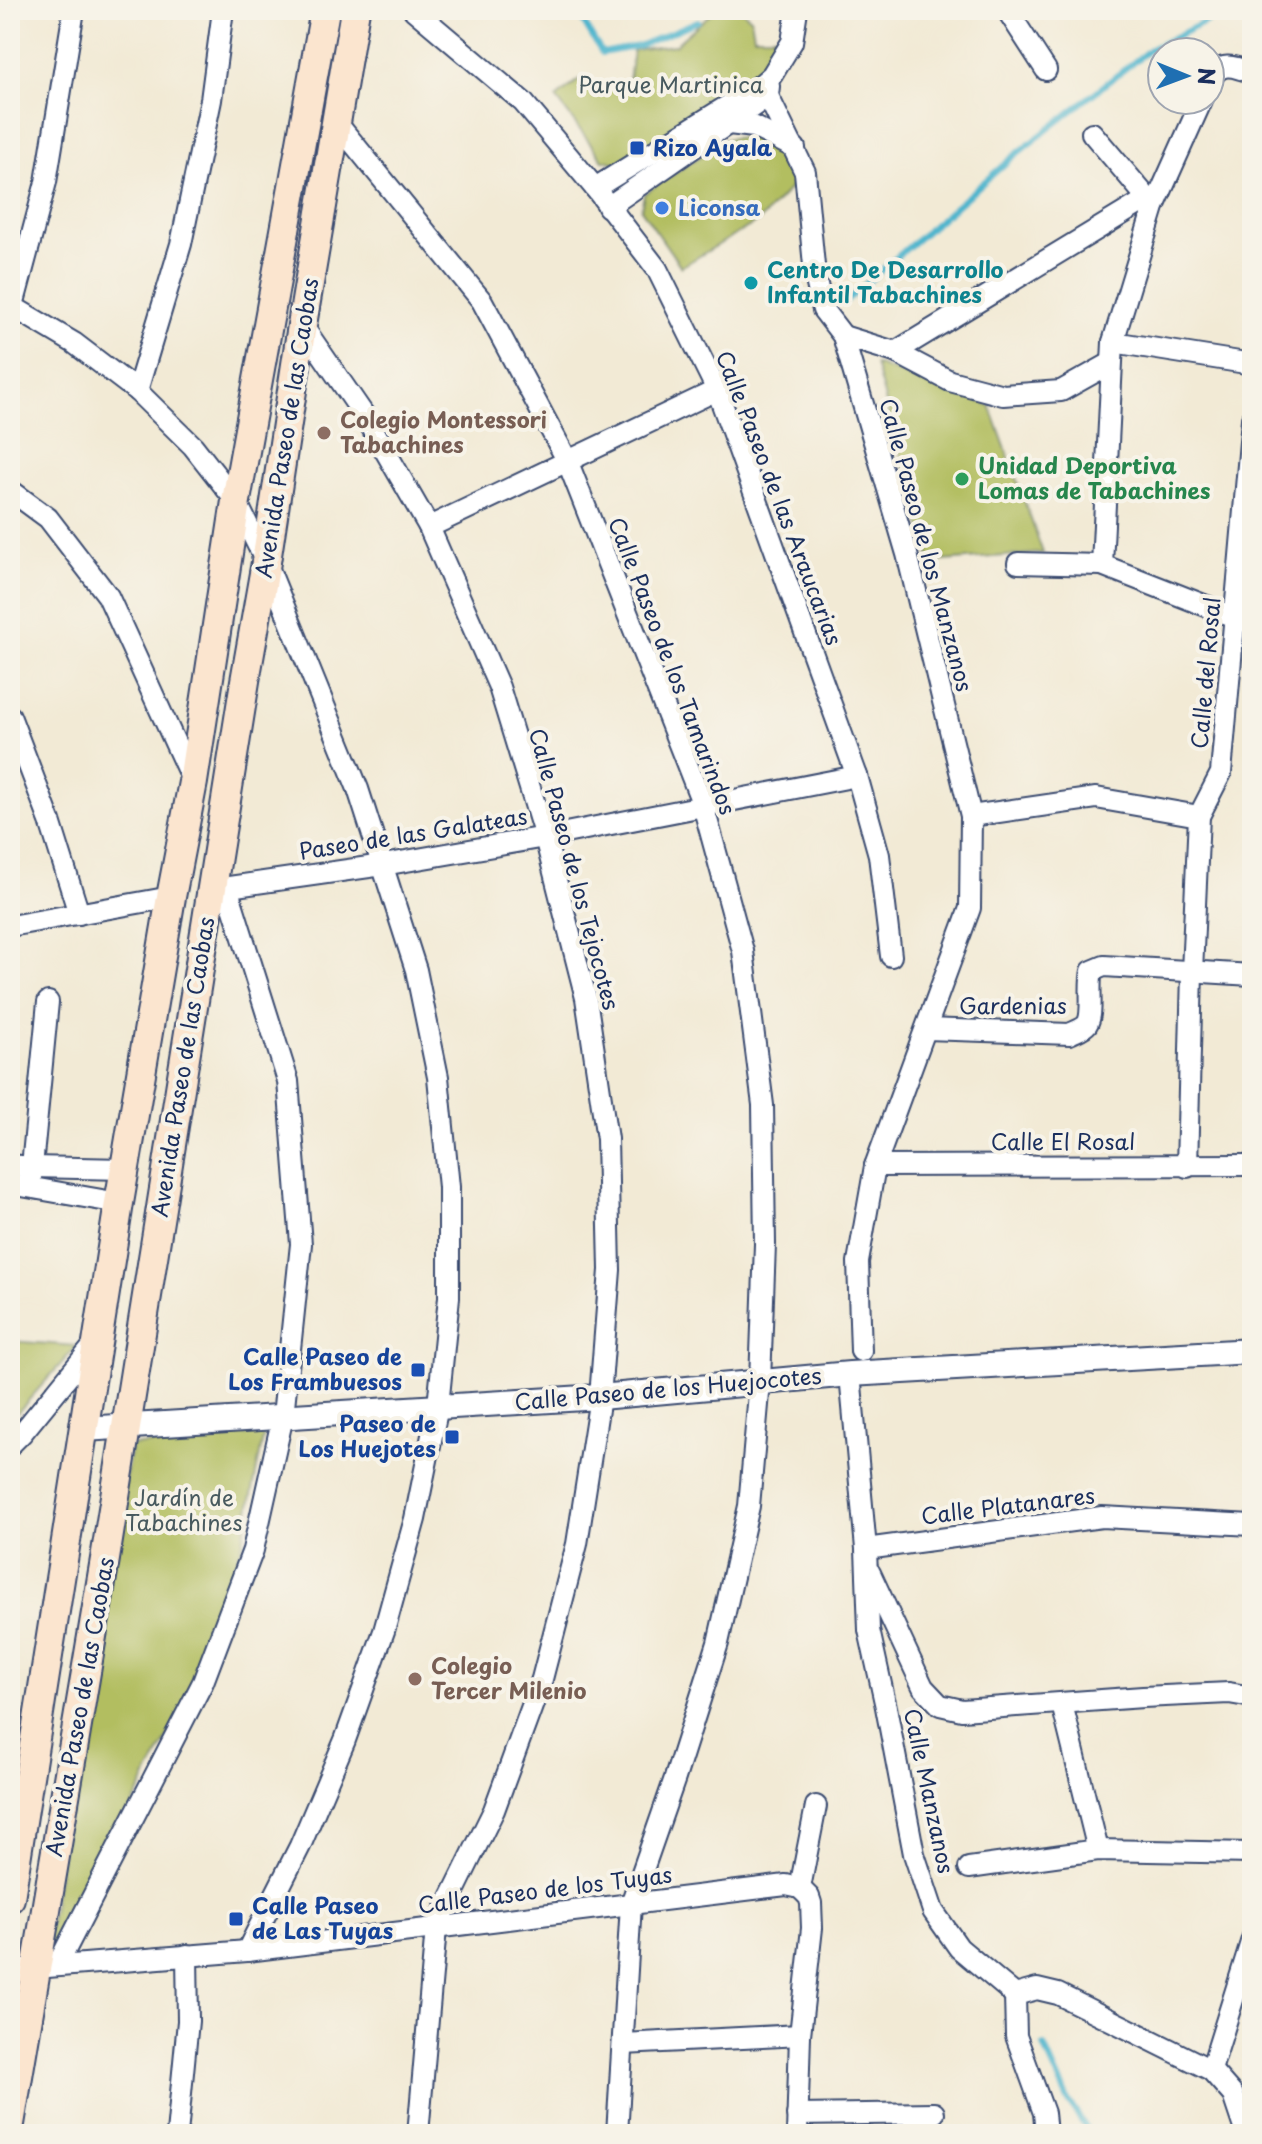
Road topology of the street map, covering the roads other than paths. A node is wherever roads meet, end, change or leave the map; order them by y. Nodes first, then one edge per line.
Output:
1 (74, 10) edge
2 (223, 10) edge
3 (325, 10) edge
4 (355, 10) edge
5 (414, 10) edge
6 (797, 10) edge
7 (1007, 10) edge
8 (1226, 66) edge
9 (1046, 70) dead end
10 (1252, 73) edge
11 (766, 86) junction
12 (1194, 116) edge
13 (336, 122) junction
14 (729, 124) junction
15 (1092, 133) dead end
16 (795, 148) junction
17 (595, 188) junction
18 (1151, 203) junction
19 (608, 207) junction
20 (12, 306) edge
21 (302, 325) junction
22 (843, 336) junction
23 (1113, 342) junction
24 (895, 352) junction
25 (1111, 363) junction
26 (1252, 364) edge
27 (717, 390) junction
28 (137, 391) junction
29 (1252, 419) edge
30 (567, 460) junction
31 (10, 490) edge
32 (236, 501) junction
33 (429, 527) junction
34 (266, 562) junction
35 (1018, 563) dead end
36 (1102, 565) junction
37 (1244, 621) edge
38 (10, 716) edge
39 (857, 776) junction
40 (193, 782) junction
41 (703, 805) junction
42 (971, 816) junction
43 (1199, 816) junction
44 (545, 837) junction
45 (383, 865) junction
46 (219, 889) junction
47 (171, 897) junction
48 (79, 914) junction
49 (10, 926) edge
50 (891, 956) dead end
51 (1192, 972) junction
52 (1252, 975) edge
53 (48, 1002) dead end
54 (149, 1026) junction
55 (926, 1029) junction
56 (189, 1031) junction
57 (10, 1165) edge
58 (1252, 1165) edge
59 (875, 1166) junction
60 (1187, 1167) junction
61 (116, 1169) junction
62 (24, 1179) edge
63 (111, 1202) junction
64 (98, 1340) junction
65 (861, 1351) dead end
66 (1252, 1351) edge
67 (850, 1374) junction
68 (760, 1382) junction
69 (600, 1397) junction
70 (438, 1406) junction
71 (283, 1416) junction
72 (127, 1427) junction
73 (84, 1429) junction
74 (10, 1445) edge
75 (1252, 1525) edge
76 (866, 1556) junction
77 (1252, 1697) edge
78 (1062, 1704) junction
79 (816, 1806) dead end
80 (1098, 1850) junction
81 (1252, 1853) edge
82 (969, 1868) dead end
83 (800, 1888) junction
84 (10, 1898) edge
85 (631, 1904) junction
86 (436, 1928) junction
87 (1252, 1939) edge
88 (247, 1951) junction
89 (187, 1955) junction
90 (34, 1968) edge
91 (1015, 1995) junction
92 (800, 2035) junction
93 (623, 2044) junction
94 (1211, 2070) junction
95 (934, 2113) dead end
96 (1246, 2123) edge
97 (10, 2124) edge
98 (797, 2124) edge
99 (177, 2134) edge
100 (418, 2134) edge
101 (617, 2134) edge
102 (1046, 2134) edge

1 - 20 street
2 - 28 street
3 - 32 main road, Avenida Paseo de las Caobas
4 - 13 main road, Avenida Paseo de las Caobas
5 - 17 street, Calle Paseo de las Araucarias
6 - 11 street
7 - 9 street
8 - 10 street
11 - 14 street
11 - 16 street, Calle Paseo de los Manzanos
11 - 17 street
12 - 18 street
13 - 21 main road, Avenida Paseo de las Caobas
13 - 30 street, Calle Paseo de los Tamarindos
14 - 16 street
14 - 19 street
15 - 18 street
16 - 22 street, Calle Paseo de los Manzanos
17 - 19 street, Calle Paseo de las Araucarias
18 - 23 street
18 - 24 street
19 - 27 street, Calle Paseo de las Araucarias
20 - 28 street
21 - 33 street, Calle Paseo de los Tejocotes
21 - 34 main road, Avenida Paseo de las Caobas
22 - 24 street
22 - 42 street, Calle Paseo de los Manzanos
23 - 25 street
23 - 26 street
24 - 25 street
25 - 36 street
27 - 30 street
27 - 39 street, Calle Paseo de las Araucarias
28 - 32 street
29 - 37 street, Calle del Rosal
30 - 33 street
30 - 41 street, Calle Paseo de los Tamarindos
31 - 40 street
32 - 34 street
32 - 40 main road, Avenida Paseo de las Caobas
33 - 44 street, Calle Paseo de los Tejocotes
34 - 45 street
34 - 46 main road, Avenida Paseo de las Caobas
35 - 36 street
36 - 37 street
37 - 43 street, Calle del Rosal
38 - 48 street
39 - 41 street, Paseo de las Galateas
39 - 50 street, Calle Paseo de las Araucarias
40 - 47 main road, Avenida Paseo de las Caobas
41 - 44 street, Paseo de las Galateas
41 - 68 street, Calle Paseo de los Tamarindos
42 - 43 street
42 - 55 street, Calle Paseo de los Manzanos
43 - 51 street, Calle del Rosal
44 - 45 street, Paseo de las Galateas
44 - 69 street, Calle Paseo de los Tejocotes
45 - 46 street, Paseo de las Galateas
45 - 70 street
46 - 56 main road, Avenida Paseo de las Caobas
46 - 71 street
47 - 48 street
47 - 54 main road, Avenida Paseo de las Caobas
48 - 49 street
51 - 52 street
51 - 55 street, Gardenias
51 - 60 street, Calle del Rosal
53 - 62 street
54 - 56 main road
54 - 61 main road, Avenida Paseo de las Caobas
55 - 59 street
56 - 72 main road, Avenida Paseo de las Caobas
57 - 62 street
58 - 60 street, Calle El Rosal
59 - 60 street, Calle El Rosal
59 - 65 street
61 - 62 street
61 - 63 main road, Avenida Paseo de las Caobas
62 - 63 street
63 - 64 main road, Avenida Paseo de las Caobas
64 - 73 main road, Avenida Paseo de las Caobas
64 - 74 street
66 - 67 street, Calle Paseo de los Huejocotes
67 - 68 street, Calle Paseo de los Huejocotes
67 - 76 street, Calle Manzanos
68 - 69 street, Calle Paseo de los Huejocotes
68 - 85 street, Calle Paseo de los Tamarindos
69 - 70 street, Calle Paseo de los Huejocotes
69 - 86 street, Calle Paseo de los Tejocotes
70 - 71 street, Calle Paseo de los Huejocotes
70 - 88 street
71 - 72 street, Calle Paseo de los Huejocotes
71 - 90 street
72 - 73 street, Calle Paseo de los Huejocotes
72 - 90 main road, Avenida Paseo de las Caobas
73 - 84 main road, Avenida Paseo de las Caobas
75 - 76 street, Calle Platanares
76 - 78 street, Calle Manzanos
76 - 91 street, Calle Manzanos
77 - 78 street
78 - 80 street
79 - 83 street
80 - 81 street
80 - 82 street
83 - 85 street, Calle Paseo de los Tuyas
83 - 92 street
85 - 86 street, Calle Paseo de los Tuyas
85 - 93 street, Calle Paseo de los Tamarindos
86 - 88 street, Calle Paseo de los Tuyas
86 - 100 street
87 - 94 street
88 - 89 street, Calle Paseo de los Tuyas
89 - 90 street, Calle Paseo de los Tuyas
89 - 99 street
90 - 97 main road, Avenida Paseo de las Caobas
91 - 94 street
91 - 102 street
92 - 93 street
92 - 98 street
93 - 101 street, Calle Paseo de los Tamarindos
94 - 96 street
95 - 98 street

